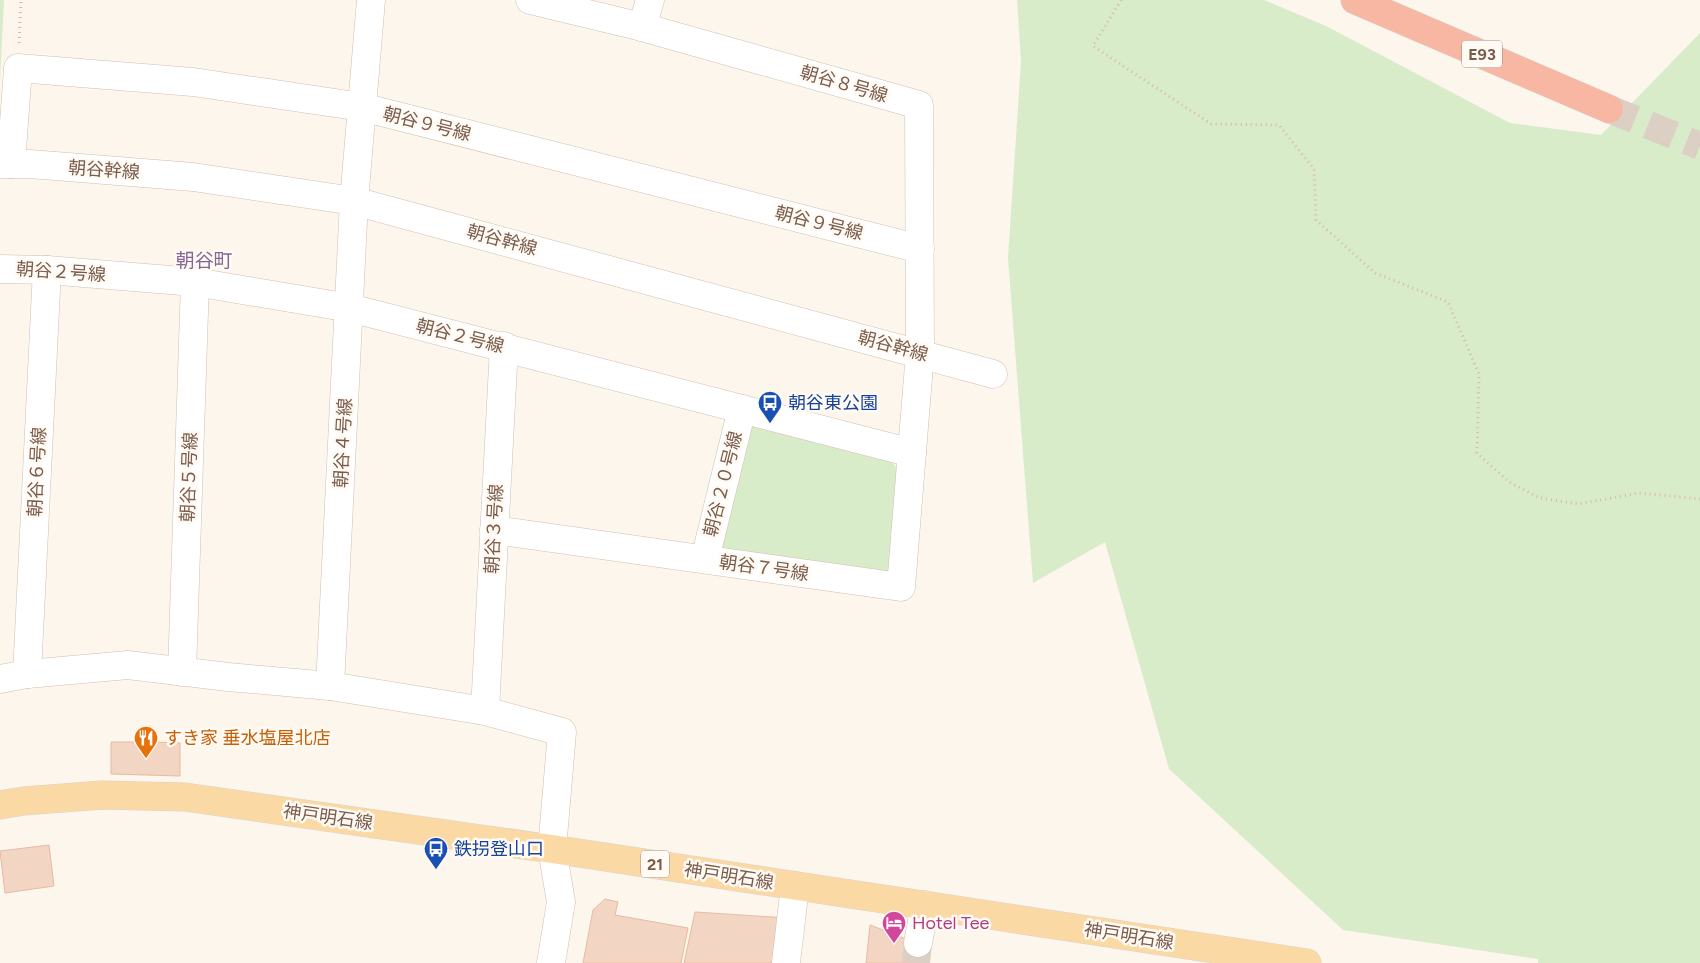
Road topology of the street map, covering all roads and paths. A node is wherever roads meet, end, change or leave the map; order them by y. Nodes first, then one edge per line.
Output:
1 (21, 0) edge
2 (371, 0) edge
3 (530, 0) edge
4 (650, 0) edge
5 (1121, 0) edge
6 (1355, 0) edge
7 (642, 27) junction
8 (18, 68) junction
9 (362, 107) junction
10 (1609, 108) tunnel mouth
11 (6, 164) edge
12 (354, 200) junction
13 (920, 249) junction
14 (0, 269) edge
15 (47, 270) junction
16 (196, 282) junction
17 (350, 308) junction
18 (504, 346) junction
19 (920, 353) junction
20 (994, 374) dead end
21 (742, 409) junction
22 (912, 453) junction
23 (1700, 499) edge
24 (494, 530) junction
25 (705, 559) junction
26 (182, 672) junction
27 (27, 674) junction
28 (0, 679) edge
29 (330, 686) junction
30 (485, 711) junction
31 (0, 805) edge
32 (552, 848) junction
33 (795, 886) junction
34 (925, 905) junction
35 (918, 943) tunnel mouth
36 (551, 963) edge
37 (786, 963) edge
38 (1307, 963) edge

1 - 8 path
2 - 9 street, 朝谷４号線
3 - 7 street, 朝谷８号線
4 - 7 street
5 - 23 path
6 - 10 highway, E93
7 - 13 street, 朝谷８号線
8 - 9 street, 朝谷９号線
8 - 11 street
9 - 12 street, 朝谷４号線
9 - 13 street, 朝谷９号線
11 - 12 street, 朝谷幹線
12 - 17 street, 朝谷４号線
12 - 19 street, 朝谷幹線
13 - 19 street, 朝谷８号線
14 - 15 street, 朝谷２号線
15 - 16 street, 朝谷２号線
15 - 27 street, 朝谷６号線
16 - 17 street, 朝谷２号線
16 - 26 street, 朝谷５号線
17 - 18 street, 朝谷２号線
17 - 29 street, 朝谷４号線
18 - 21 street, 朝谷２号線
18 - 24 street, 朝谷３号線
19 - 20 street, 朝谷幹線
19 - 22 street, 朝谷８号線
21 - 22 street, 朝谷２号線
21 - 25 street, 朝谷２０号線
22 - 25 street, 朝谷７号線
24 - 25 street, 朝谷７号線
24 - 30 street, 朝谷３号線
26 - 27 street
26 - 29 street
27 - 28 street
29 - 30 street
30 - 32 street
31 - 32 main road, 神戸明石線 / 21
32 - 33 main road, 神戸明石線 / 21
32 - 36 street
33 - 34 main road, 神戸明石線 / 21
33 - 37 street
34 - 35 street
34 - 38 main road, 神戸明石線 / 21

